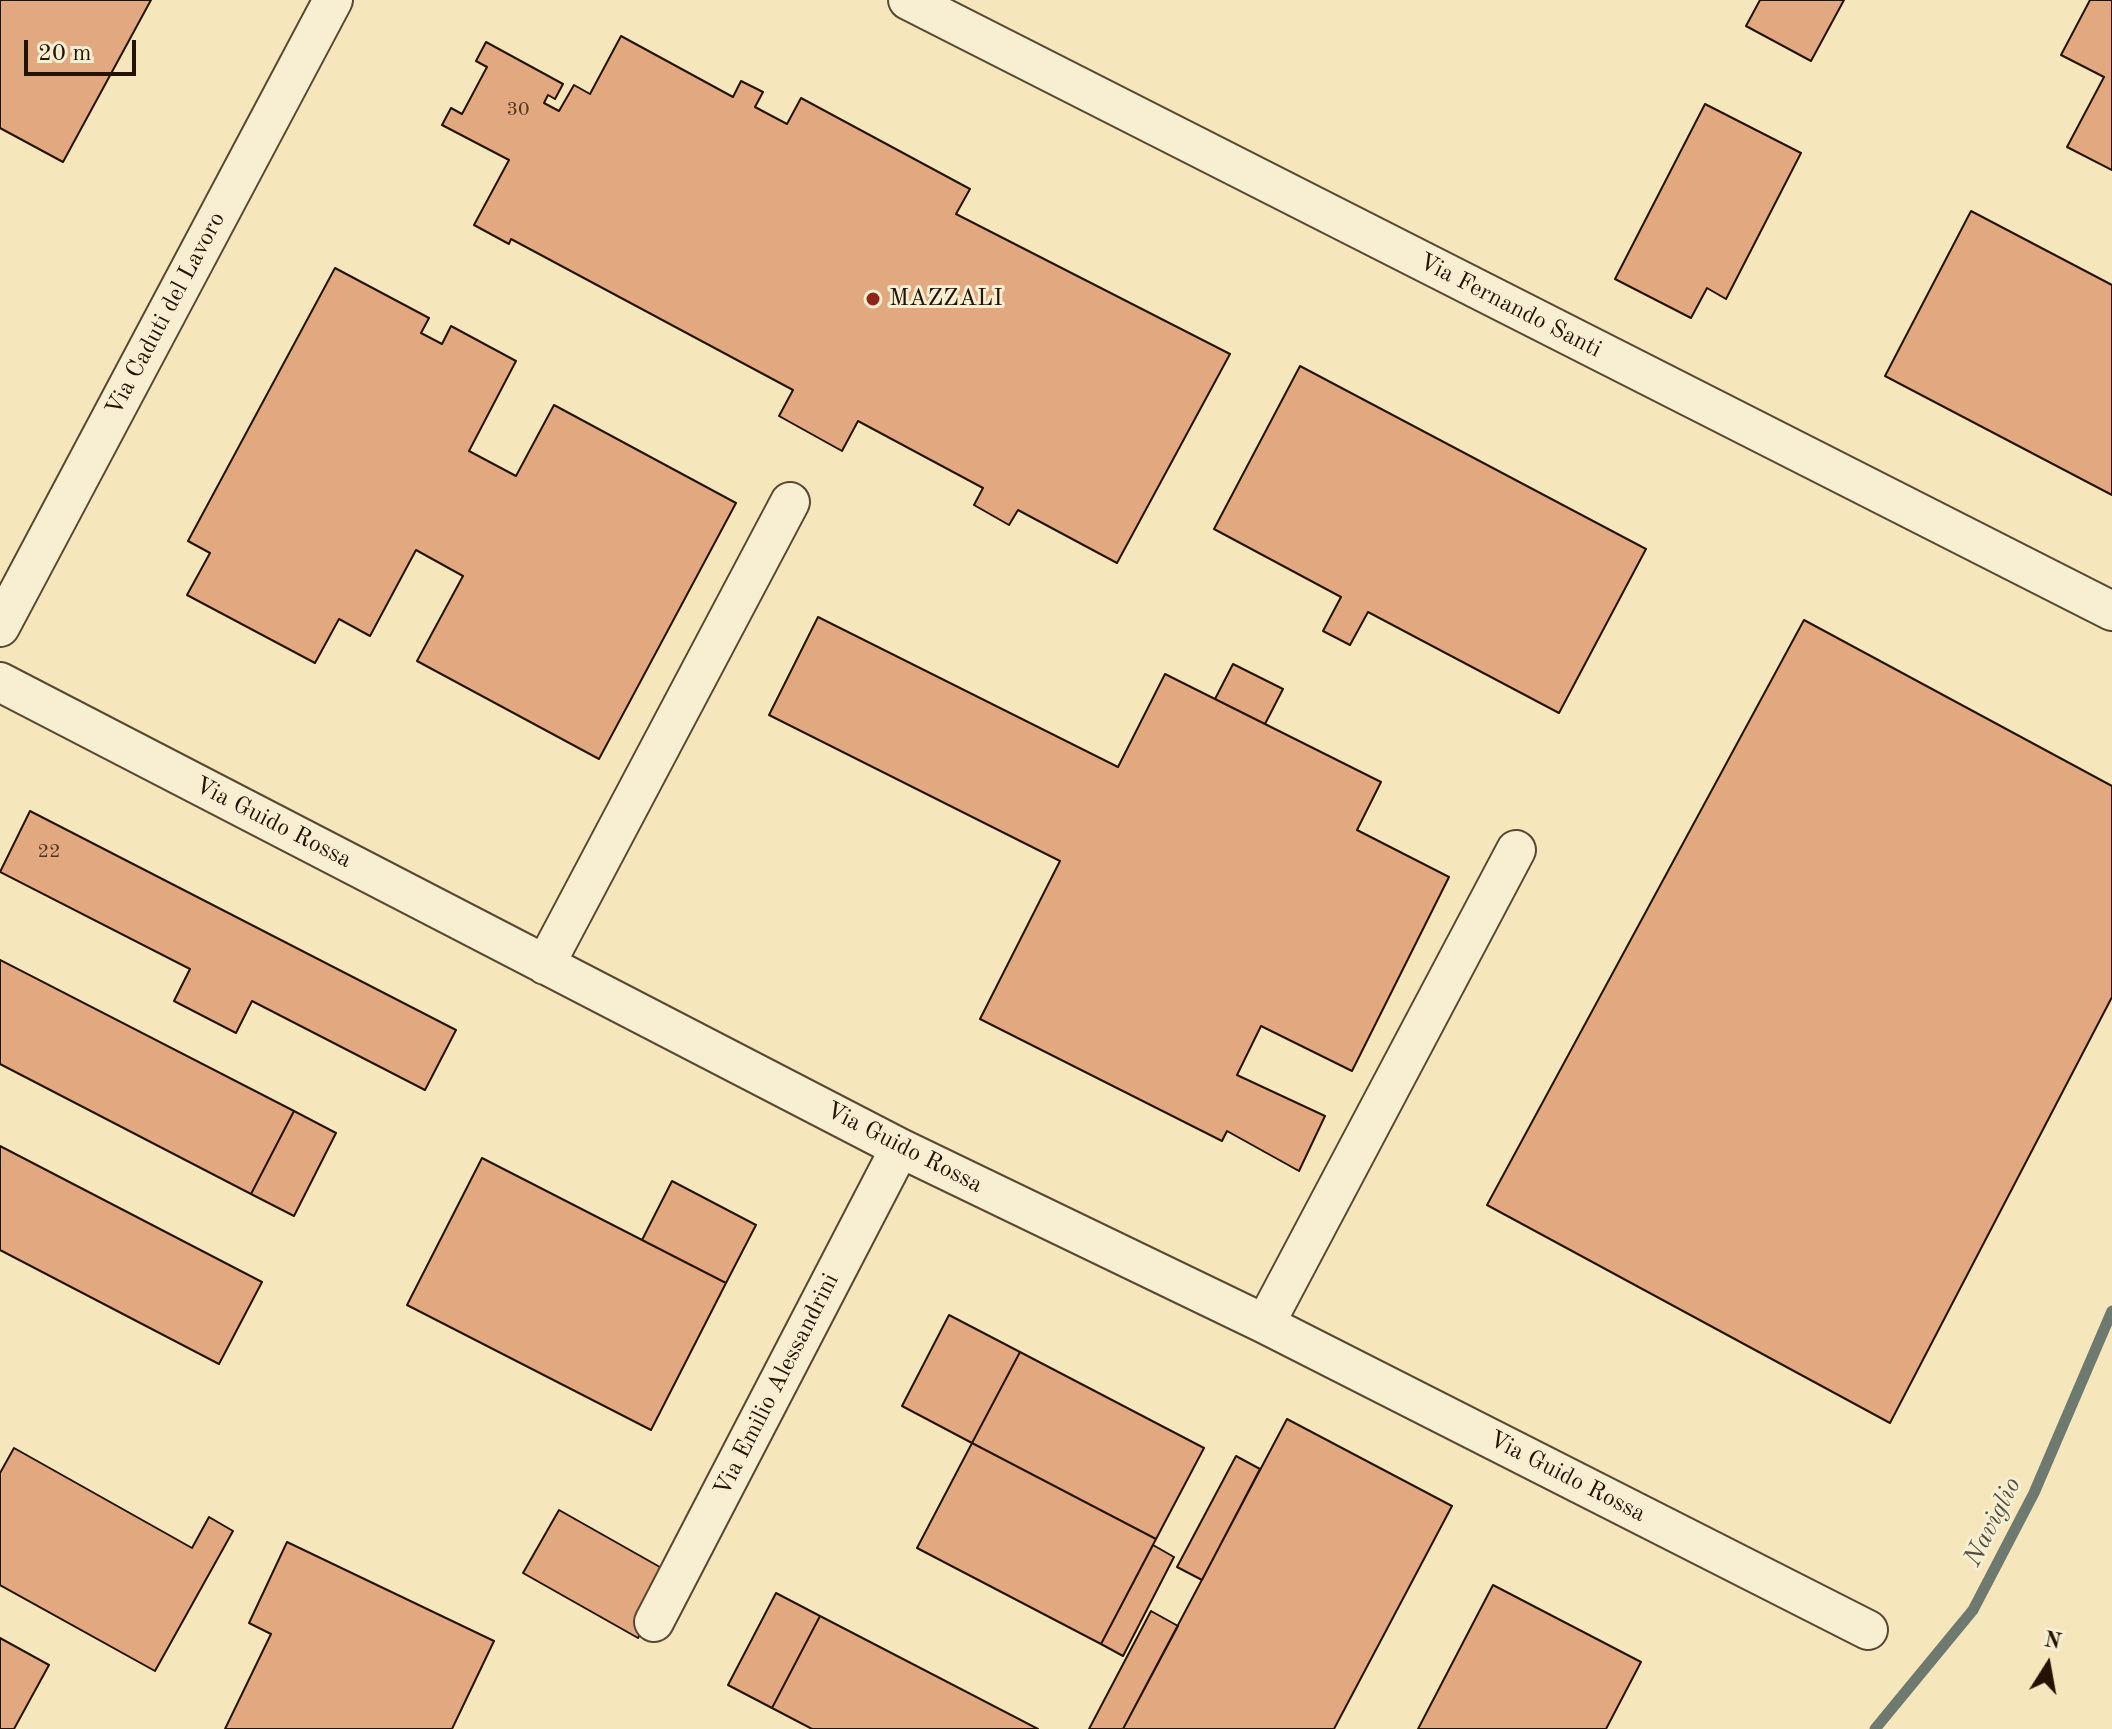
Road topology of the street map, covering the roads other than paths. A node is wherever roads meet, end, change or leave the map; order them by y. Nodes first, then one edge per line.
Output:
1 (333, 0) edge
2 (908, 0) edge
3 (790, 502) dead end
4 (2112, 611) edge
5 (0, 627) edge
6 (0, 682) edge
7 (1516, 850) dead end
8 (545, 965) junction
9 (900, 1148) junction
10 (1265, 1324) junction
11 (654, 1622) dead end
12 (1868, 1630) dead end

1 - 5 street, Via Caduti del Lavoro
2 - 4 street, Via Fernando Santi
3 - 8 street
6 - 8 street, Via Guido Rossa
7 - 10 street
8 - 9 street, Via Guido Rossa
9 - 10 street, Via Guido Rossa
9 - 11 street, Via Emilio Alessandrini
10 - 12 street, Via Guido Rossa

